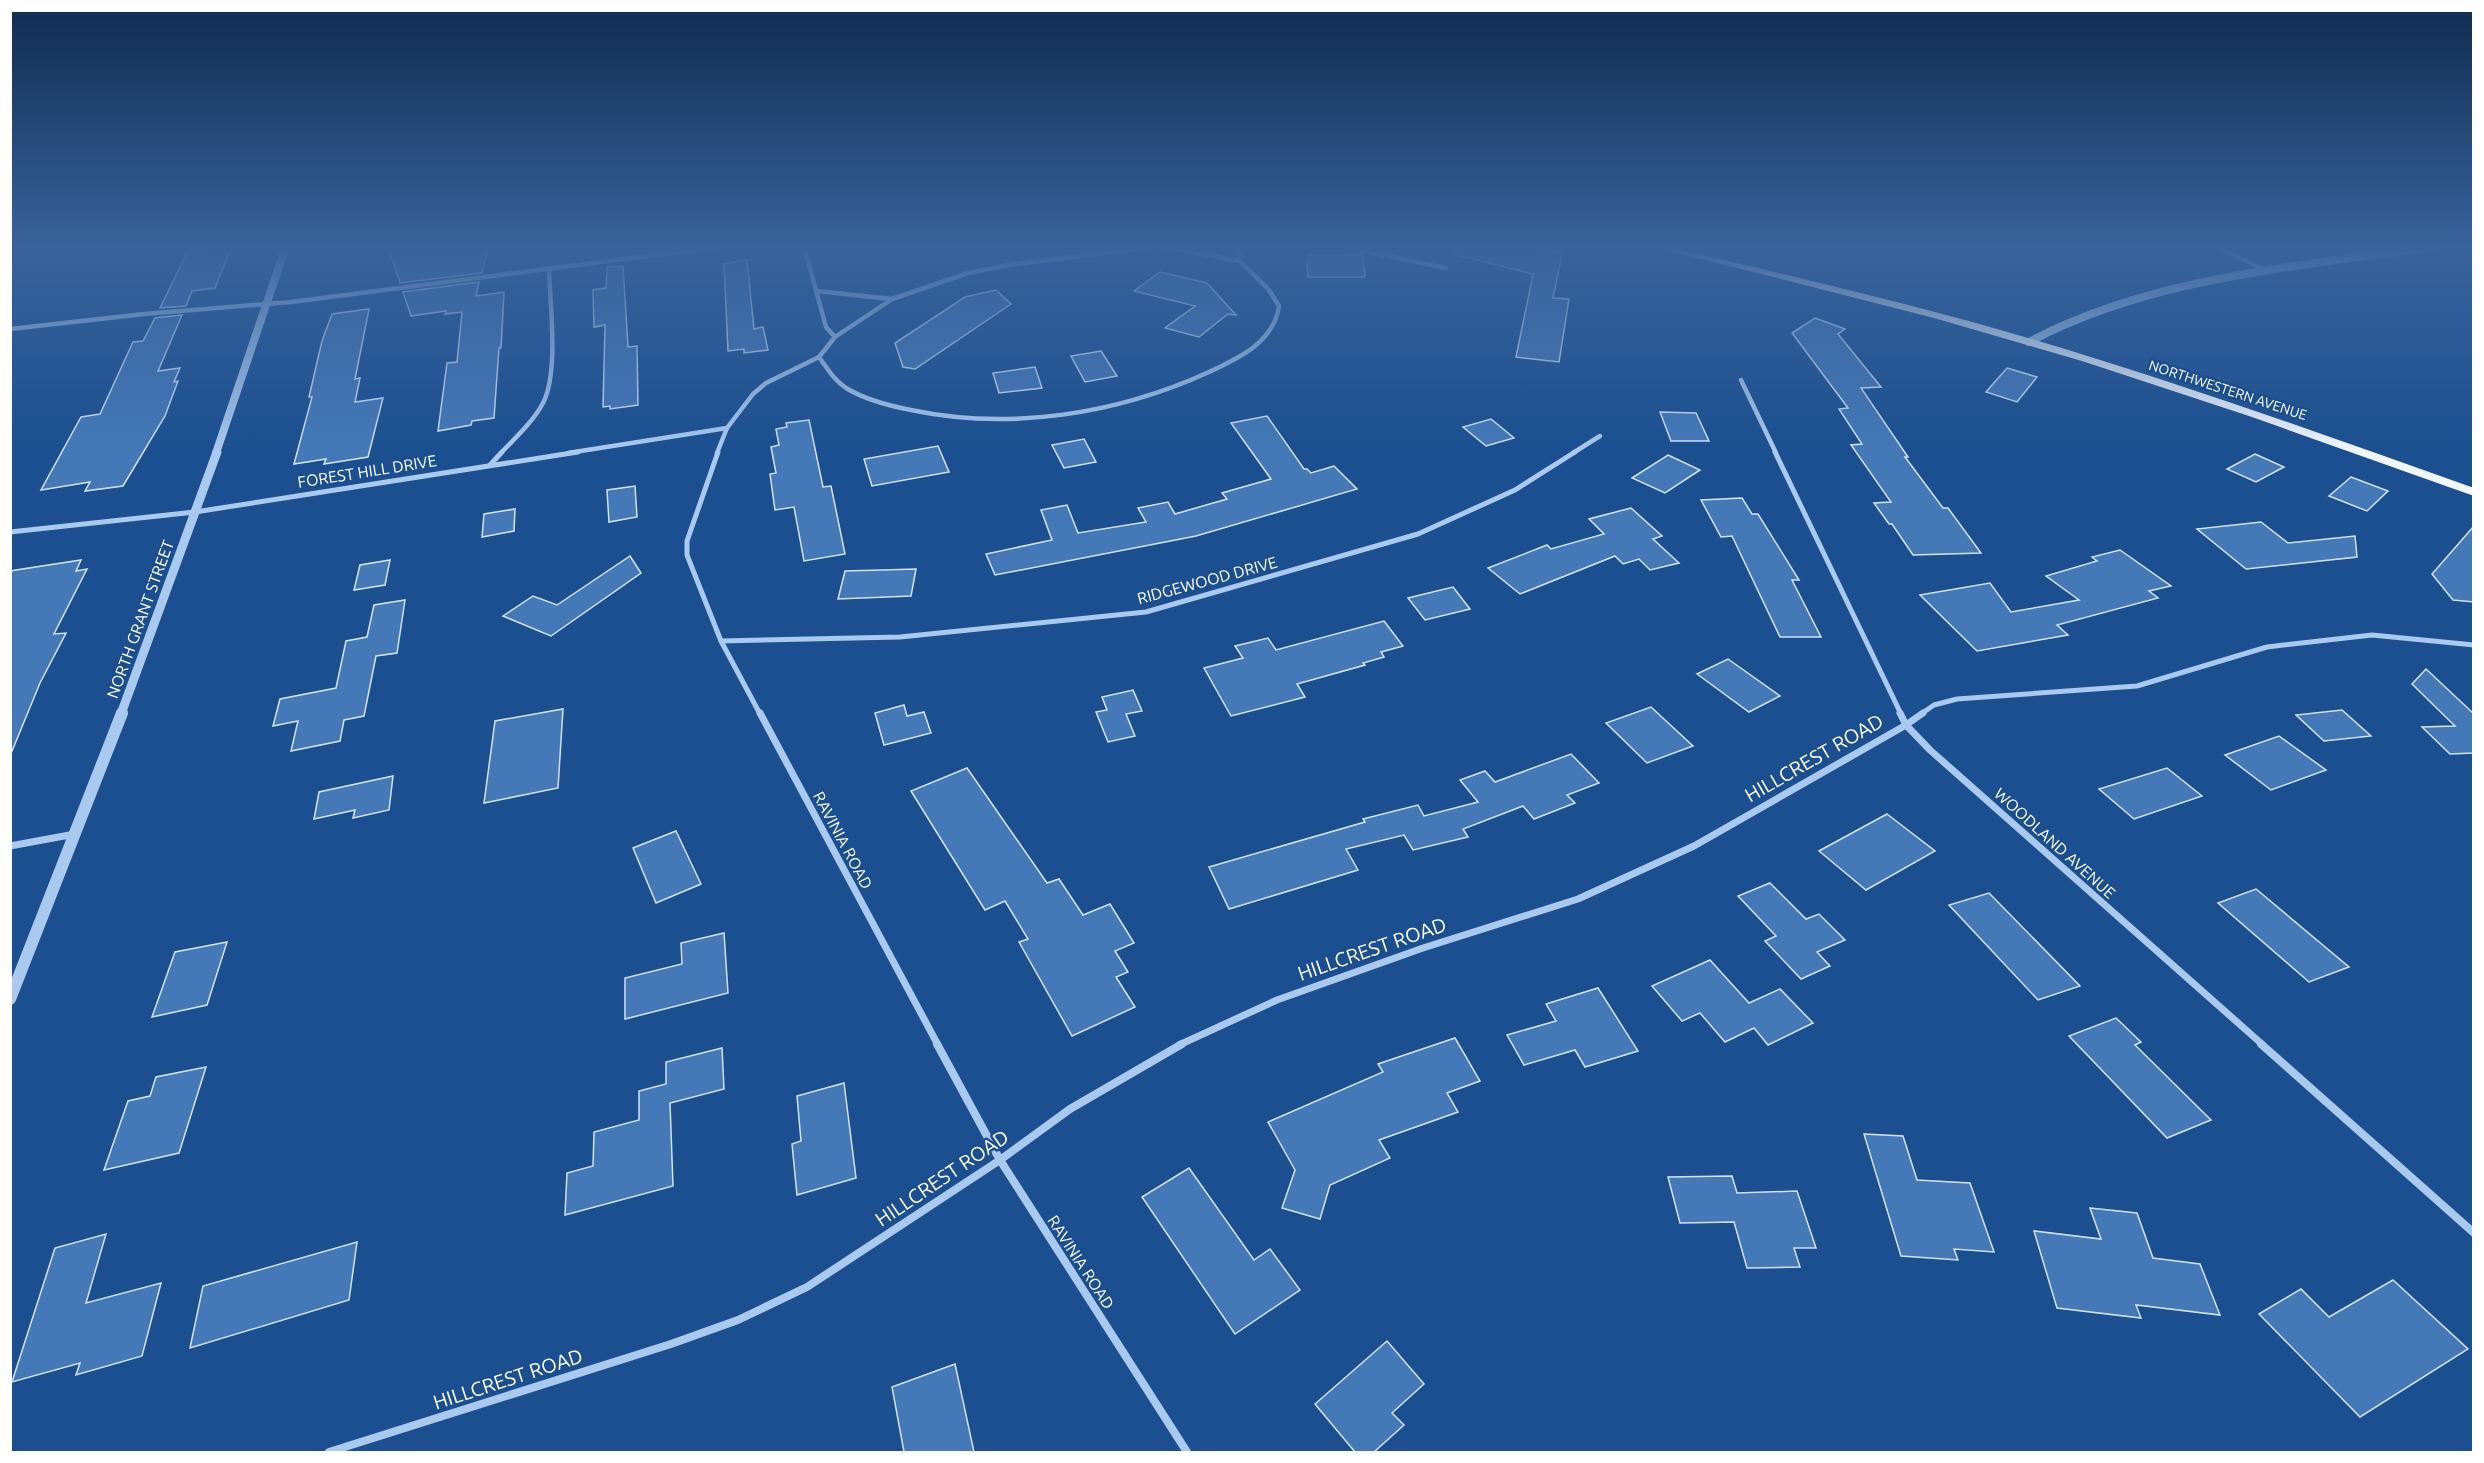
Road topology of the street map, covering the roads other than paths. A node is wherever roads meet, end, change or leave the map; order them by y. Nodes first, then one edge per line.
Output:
1 (142, 314) edge
2 (263, 314) edge
3 (549, 314) edge
4 (822, 314) edge
5 (869, 314) edge
6 (1277, 314) edge
7 (1921, 314) edge
8 (2087, 314) edge
9 (10, 329) edge
10 (836, 337) junction
11 (2029, 342) junction
12 (819, 357) junction
13 (1741, 380) dead end
14 (727, 428) junction
15 (1600, 436) dead end
16 (490, 465) junction
17 (2474, 492) edge
18 (195, 512) junction
19 (10, 532) edge
20 (721, 641) junction
21 (2474, 645) edge
22 (1906, 725) junction
23 (77, 833) junction
24 (10, 846) edge
25 (10, 999) edge
26 (1000, 1161) junction
27 (2474, 1233) edge
28 (329, 1452) edge
29 (1187, 1452) edge

1 - 9 street
2 - 18 street, NORTH GRANT STREET
3 - 16 street
4 - 10 street
5 - 10 street, RAVINIA ROAD
6 - 12 street
7 - 11 main road, NORTHWESTERN AVENUE
8 - 11 street
10 - 12 street, RAVINIA ROAD
11 - 17 main road, NORTHWESTERN AVENUE
12 - 14 street, RAVINIA ROAD
13 - 22 street, WOODLAND AVENUE
14 - 16 street, FOREST HILL DRIVE
14 - 20 street, RAVINIA ROAD
15 - 20 street, RIDGEWOOD DRIVE
16 - 18 street, FOREST HILL DRIVE
18 - 19 street, FOREST HILL DRIVE
18 - 23 street, NORTH GRANT STREET
20 - 26 street, RAVINIA ROAD
21 - 22 street, HILLCREST ROAD
22 - 26 street, HILLCREST ROAD
22 - 27 street, WOODLAND AVENUE
23 - 24 street
23 - 25 street, NORTH GRANT STREET
26 - 28 street, HILLCREST ROAD
26 - 29 street, RAVINIA ROAD

